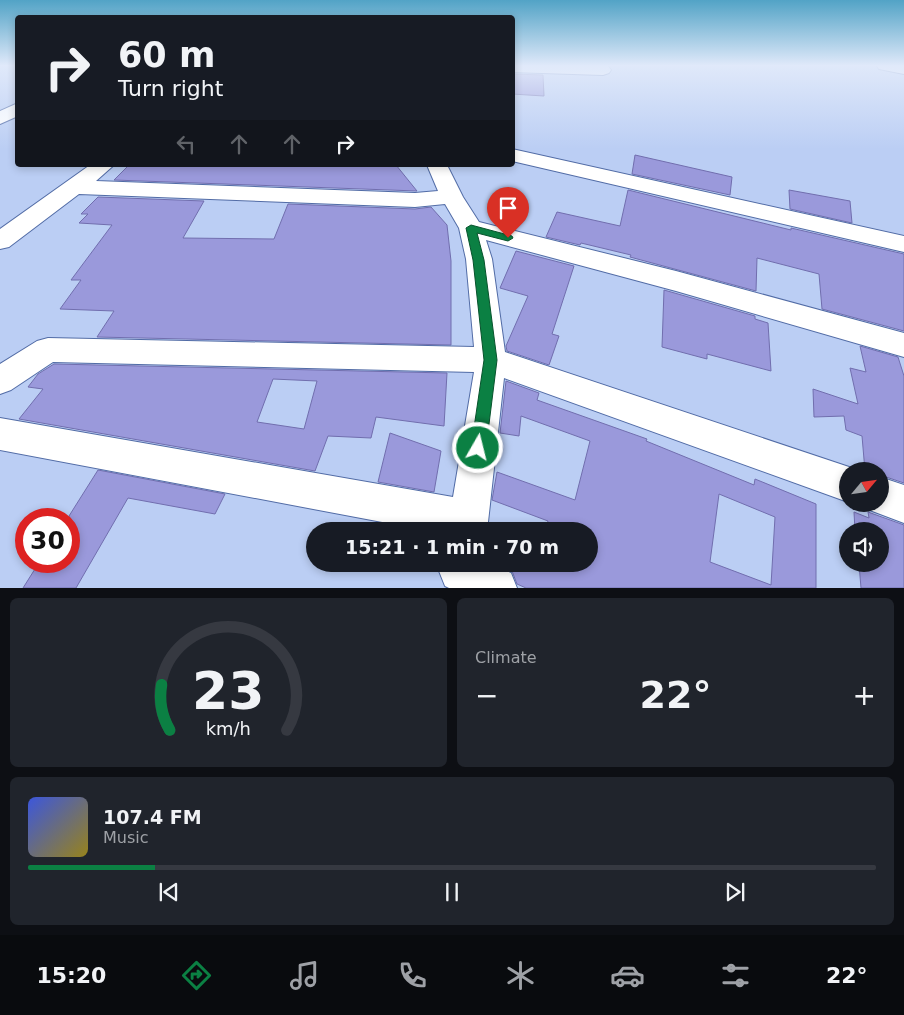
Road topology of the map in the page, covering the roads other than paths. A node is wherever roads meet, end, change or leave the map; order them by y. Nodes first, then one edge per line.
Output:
1 (515, 156) edge
2 (101, 167) edge
3 (438, 167) edge
4 (75, 187) junction
5 (452, 197) junction
6 (471, 228) junction
7 (0, 241) edge
8 (904, 244) edge
9 (904, 345) edge
10 (491, 360) junction
11 (0, 380) edge
12 (0, 434) edge
13 (839, 481) edge
14 (889, 499) edge
15 (904, 504) edge
16 (453, 522) edge
17 (468, 522) edge

1 - 8 street
2 - 4 street
3 - 5 street
4 - 5 street
4 - 7 street
5 - 6 street
6 - 9 street
6 - 10 street
10 - 11 street
10 - 13 street
10 - 17 street
12 - 16 street
14 - 15 street

